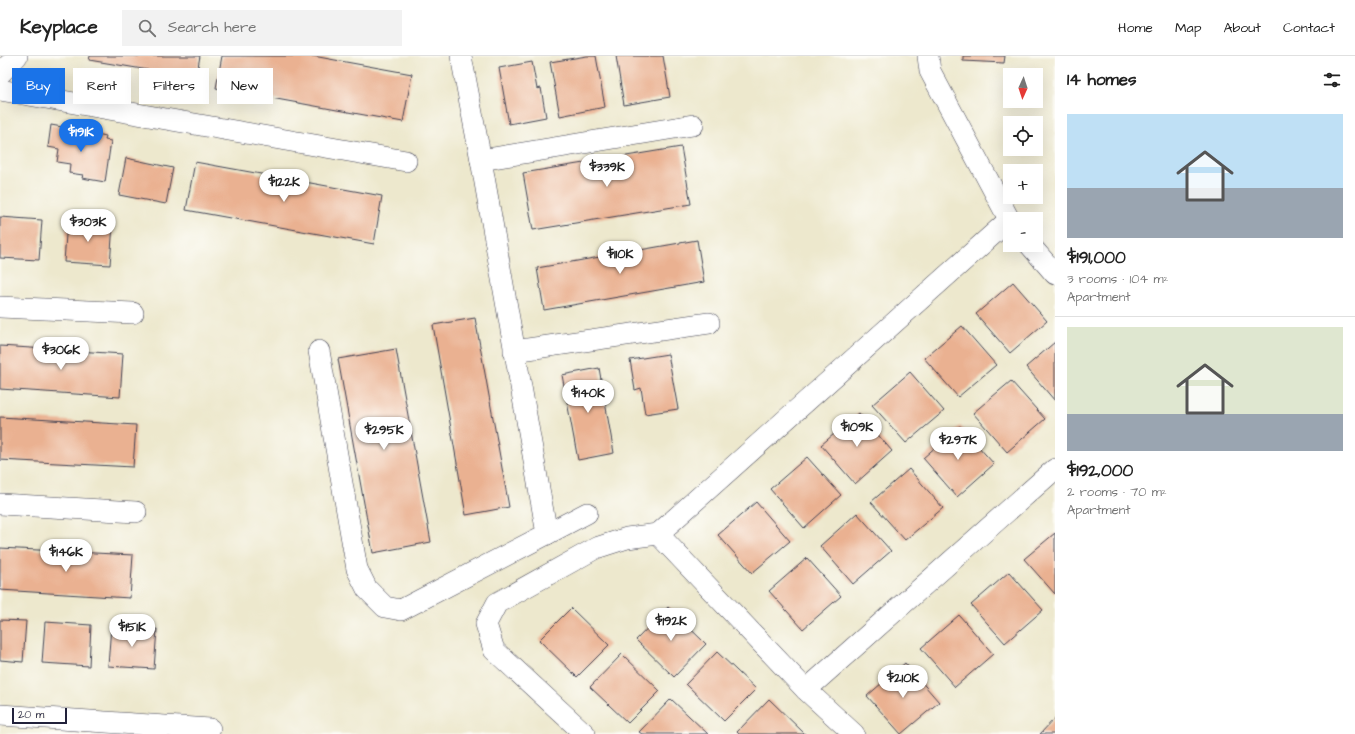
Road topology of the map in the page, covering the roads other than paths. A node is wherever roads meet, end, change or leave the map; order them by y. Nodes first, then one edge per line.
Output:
1 (17, 56) edge
2 (461, 56) edge
3 (928, 56) edge
4 (0, 74) edge
5 (0, 90) edge
6 (693, 125) dead end
7 (481, 160) junction
8 (406, 161) dead end
9 (1005, 212) edge
10 (1003, 227) edge
11 (1036, 252) edge
12 (1055, 274) edge
13 (0, 307) edge
14 (133, 313) dead end
15 (709, 323) dead end
16 (319, 351) dead end
17 (514, 351) junction
18 (1055, 469) edge
19 (0, 504) edge
20 (136, 512) dead end
21 (587, 513) dead end
22 (547, 534) junction
23 (658, 534) junction
24 (806, 690) junction
25 (0, 715) edge
26 (210, 729) dead end
27 (585, 734) edge
28 (854, 734) edge

1 - 4 street
2 - 7 street
3 - 9 street
5 - 8 street
6 - 7 street
7 - 17 street
10 - 23 street
11 - 12 street
13 - 14 street
15 - 17 street
16 - 22 street
17 - 22 street
18 - 24 street
19 - 20 street
21 - 22 street
23 - 24 street
23 - 27 street
24 - 28 street
25 - 26 street

